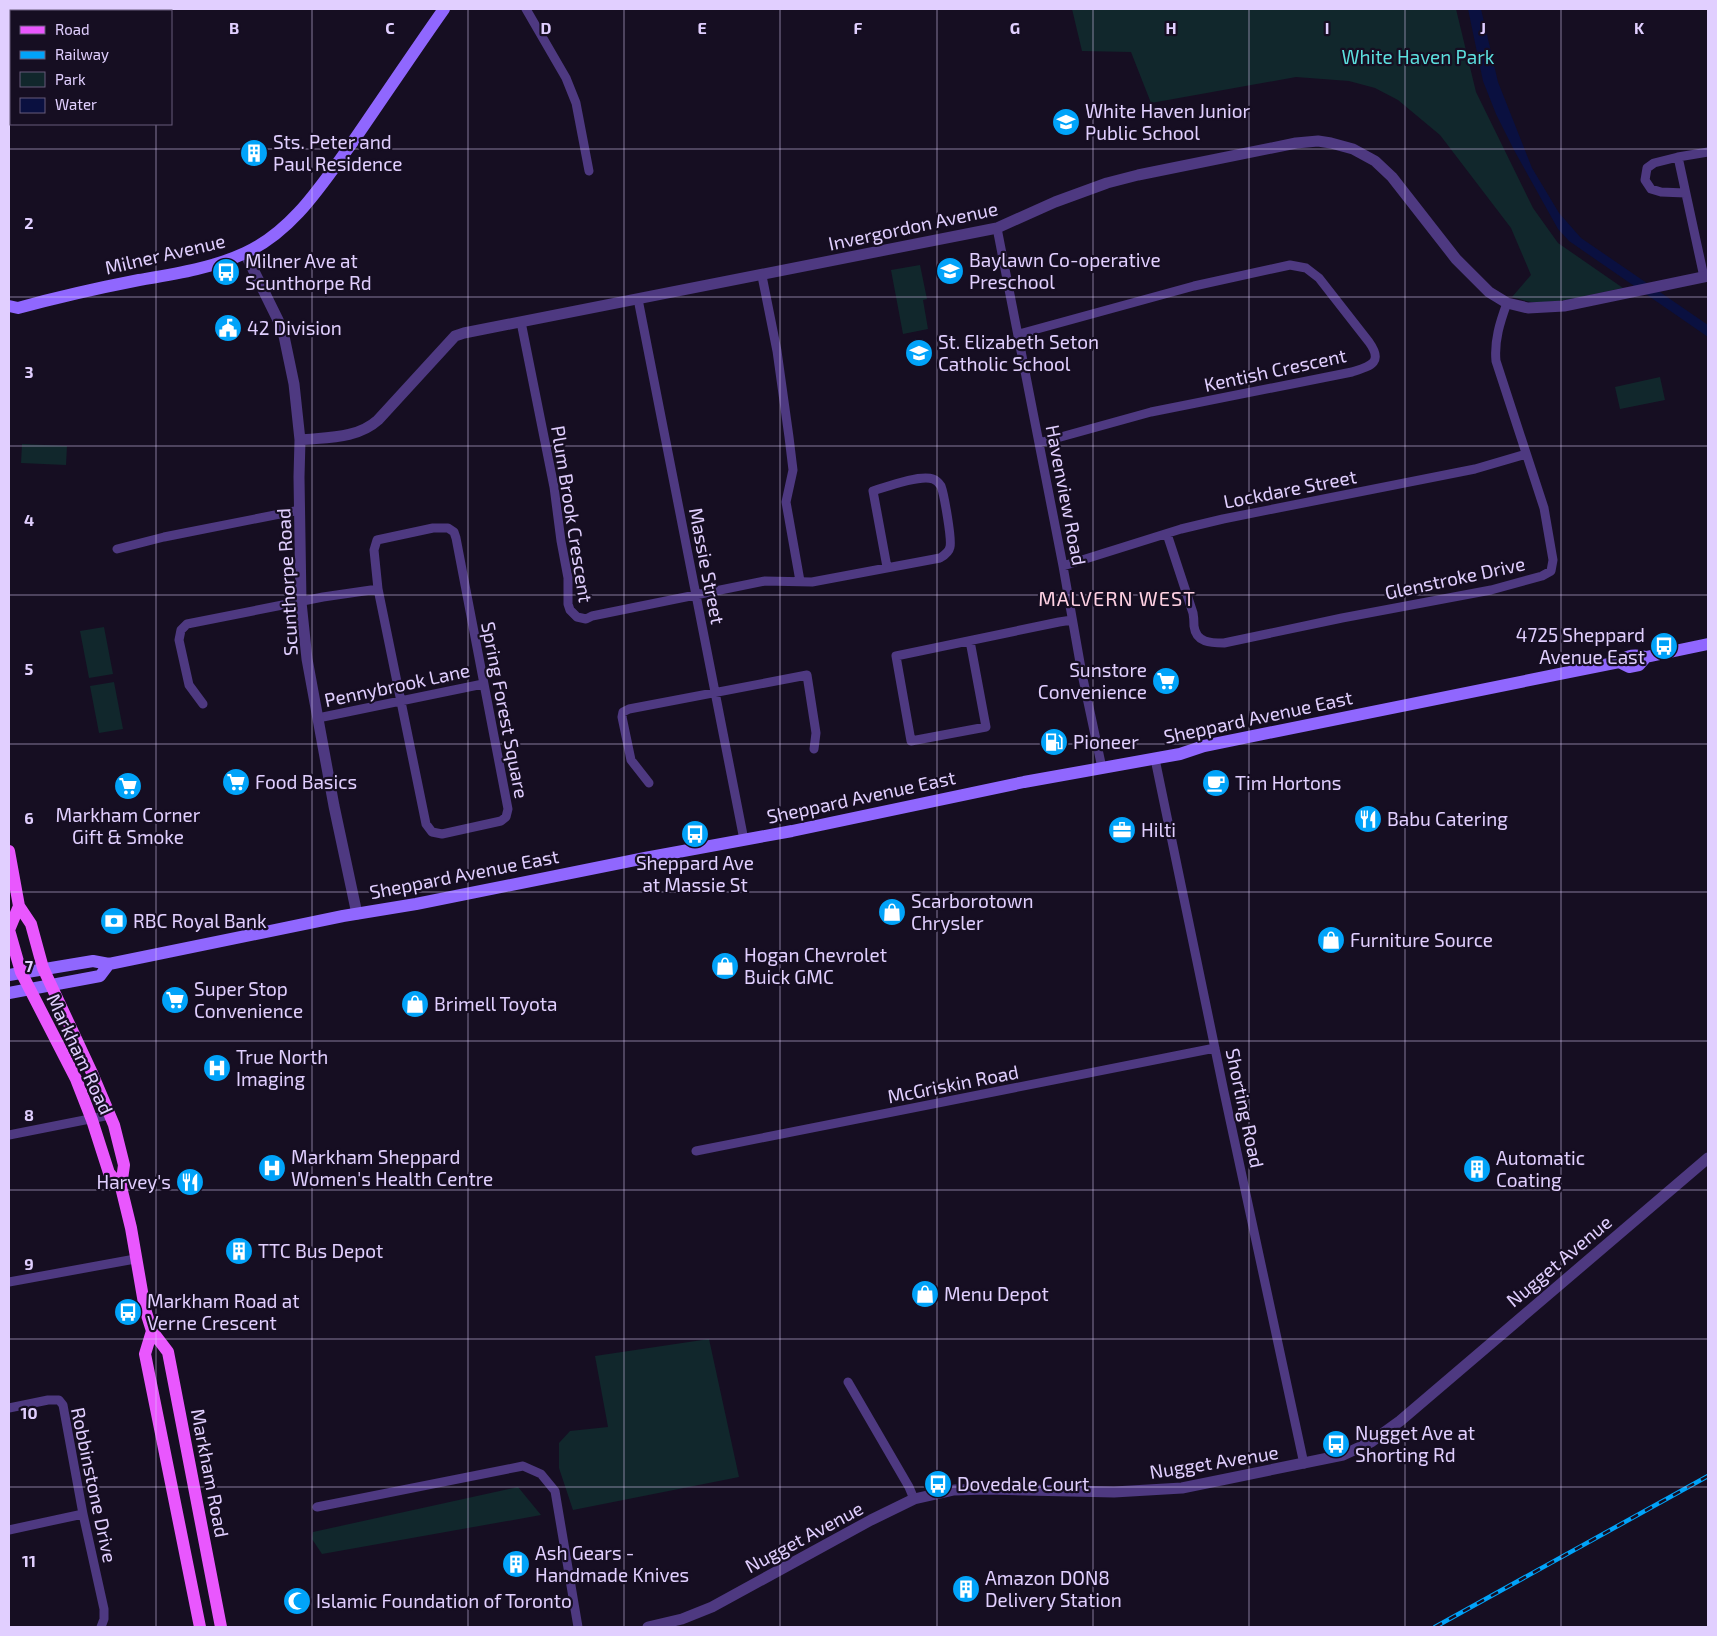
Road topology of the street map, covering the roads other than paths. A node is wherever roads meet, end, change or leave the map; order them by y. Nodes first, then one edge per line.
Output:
1 (444, 9) edge
2 (526, 9) edge
3 (1708, 152) edge
4 (1678, 157) junction
5 (589, 171) dead end
6 (1685, 193) junction
7 (997, 228) junction
8 (245, 253) junction
9 (762, 276) junction
10 (1706, 277) edge
11 (638, 300) junction
12 (1507, 303) junction
13 (12, 310) edge
14 (521, 322) junction
15 (1019, 334) junction
16 (300, 440) junction
17 (1039, 443) junction
18 (1526, 454) junction
19 (300, 510) junction
20 (1167, 534) junction
21 (117, 549) dead end
22 (1063, 566) junction
23 (887, 568) junction
24 (800, 581) junction
25 (378, 589) junction
26 (696, 594) junction
27 (301, 602) junction
28 (1072, 620) junction
29 (970, 641) junction
30 (1708, 644) edge
31 (483, 684) junction
32 (716, 693) junction
33 (402, 700) junction
34 (203, 704) dead end
35 (318, 718) junction
36 (814, 749) dead end
37 (1155, 758) junction
38 (1102, 768) junction
39 (649, 783) dead end
40 (744, 840) junction
41 (9, 851) edge
42 (19, 906) junction
43 (357, 914) junction
44 (109, 964) junction
45 (43, 968) junction
46 (15, 974) edge
47 (50, 986) junction
48 (29, 989) junction
49 (9, 993) edge
50 (1215, 1048) junction
51 (110, 1116) junction
52 (92, 1120) junction
53 (9, 1135) edge
54 (696, 1151) dead end
55 (1708, 1158) edge
56 (121, 1187) junction
57 (135, 1260) junction
58 (9, 1282) edge
59 (152, 1331) junction
60 (848, 1382) dead end
61 (9, 1408) edge
62 (1304, 1464) junction
63 (914, 1500) junction
64 (316, 1507) dead end
65 (82, 1514) junction
66 (9, 1530) edge
67 (101, 1627) edge
68 (200, 1627) edge
69 (221, 1627) edge
70 (578, 1627) edge
71 (648, 1627) edge

1 - 8 main road, Milner Avenue
2 - 5 street
3 - 4 street
4 - 6 street
4 - 6 street
6 - 10 street
7 - 9 street, Invergordon Avenue
7 - 12 street, Invergordon Avenue
7 - 15 street, Havenview Road
8 - 13 main road, Milner Avenue
8 - 16 street, Scunthorpe Road
9 - 11 street, Invergordon Avenue
9 - 24 street
10 - 12 street, Invergordon Avenue
11 - 14 street, Invergordon Avenue
11 - 26 street, Massie Street
12 - 18 street, Glenstroke Drive
14 - 16 street, Invergordon Avenue
14 - 26 street, Plum Brook Crescent
15 - 17 street, Havenview Road
15 - 17 street, Kentish Crescent
16 - 19 street, Scunthorpe Road
17 - 22 street, Havenview Road
18 - 20 street, Lockdare Street
18 - 20 street, Glenstroke Drive
19 - 21 street
19 - 27 street, Scunthorpe Road
20 - 22 street, Lockdare Street
22 - 28 street, Havenview Road
23 - 23 street
23 - 24 street
24 - 26 street
25 - 27 street
25 - 31 street, Spring Forest Square
25 - 33 street, Spring Forest Square
26 - 32 street, Massie Street
27 - 34 street
27 - 35 street, Scunthorpe Road
28 - 29 street
28 - 38 street, Havenview Road
29 - 29 street
30 - 37 main road, Sheppard Avenue East
31 - 33 street, Pennybrook Lane
31 - 33 street, Spring Forest Square
32 - 36 street
32 - 39 street
32 - 40 street, Massie Street
33 - 35 street, Pennybrook Lane
35 - 43 street, Scunthorpe Road
37 - 38 main road, Sheppard Avenue East
37 - 50 street, Shorting Road
38 - 40 main road, Sheppard Avenue East
40 - 43 main road, Sheppard Avenue East
41 - 42 main road, Markham Road
42 - 45 main road, Markham Road
42 - 46 main road, Markham Road
43 - 44 main road, Sheppard Avenue East
44 - 45 main road, Sheppard Avenue East
44 - 47 main road, Sheppard Avenue East
45 - 46 main road, Sheppard Avenue East
45 - 47 main road, Markham Road
46 - 48 main road, Markham Road
47 - 48 main road, Sheppard Avenue East
47 - 51 main road, Markham Road
48 - 49 main road, Sheppard Avenue East
48 - 52 main road, Markham Road
50 - 54 street, McGriskin Road
50 - 62 street, Shorting Road
51 - 52 street
51 - 56 main road, Markham Road
52 - 53 street
52 - 56 main road, Markham Road
55 - 62 street, Nugget Avenue
56 - 57 main road, Markham Road
57 - 58 street
57 - 59 main road, Markham Road
59 - 68 main road
59 - 69 main road, Markham Road
60 - 63 street
61 - 65 street, Robbinstone Drive
62 - 63 street, Nugget Avenue
63 - 71 street, Nugget Avenue
64 - 70 street
65 - 66 street
65 - 67 street, Robbinstone Drive

